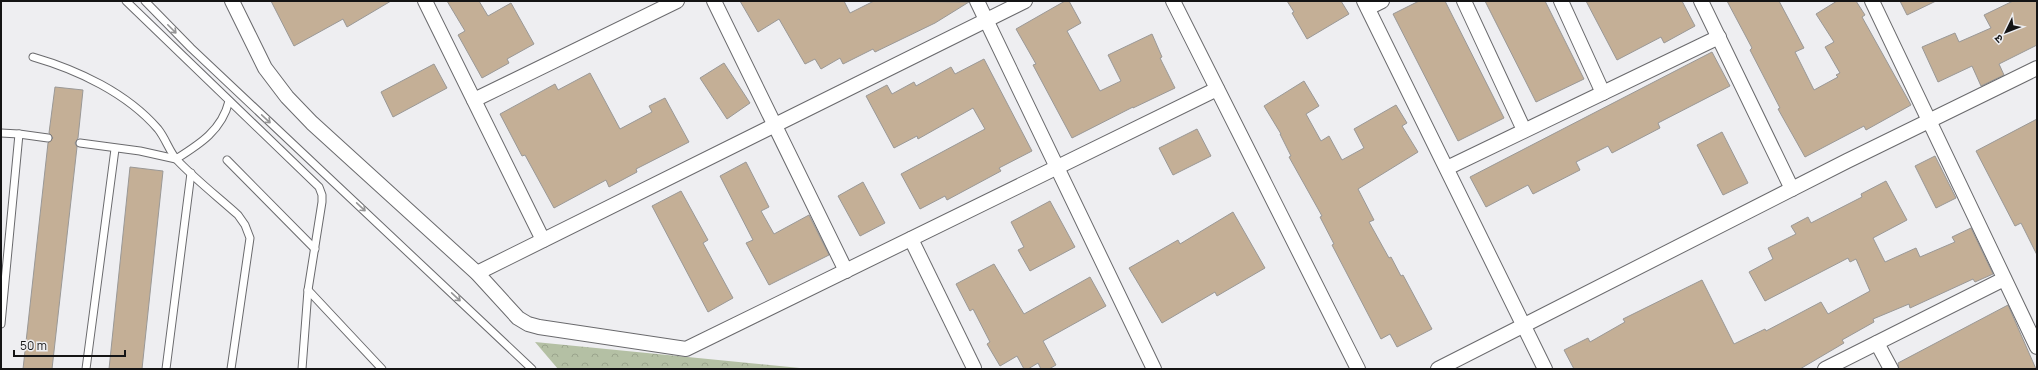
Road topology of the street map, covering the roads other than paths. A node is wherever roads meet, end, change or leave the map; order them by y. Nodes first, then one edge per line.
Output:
1 (126, 1) edge
2 (145, 1) edge
3 (232, 1) edge
4 (426, 1) edge
5 (677, 1) edge
6 (714, 1) edge
7 (977, 1) edge
8 (1025, 1) edge
9 (1173, 1) edge
10 (1382, 1) edge
11 (1464, 1) edge
12 (1561, 1) edge
13 (1701, 1) edge
14 (1872, 1) edge
15 (1366, 4) edge
16 (986, 20) junction
17 (1718, 38) junction
18 (33, 57) dead end
19 (2037, 68) edge
20 (1217, 89) junction
21 (1603, 93) junction
22 (474, 100) junction
23 (229, 101) junction
24 (1929, 121) junction
25 (775, 125) junction
26 (1524, 130) junction
27 (1, 134) edge
28 (19, 134) junction
29 (48, 138) dead end
30 (80, 143) dead end
31 (115, 149) junction
32 (176, 159) junction
33 (227, 160) dead end
34 (1057, 167) junction
35 (1447, 168) junction
36 (191, 173) junction
37 (1792, 189) junction
38 (911, 239) junction
39 (543, 240) junction
40 (315, 249) junction
41 (846, 271) junction
42 (477, 273) junction
43 (2004, 278) junction
44 (308, 290) junction
45 (1, 324) edge
46 (1524, 325) junction
47 (1876, 343) junction
48 (2037, 347) edge
49 (376, 366) edge
50 (974, 368) dead end
51 (86, 369) edge
52 (166, 369) edge
53 (231, 369) edge
54 (302, 369) edge
55 (382, 369) edge
56 (532, 369) edge
57 (1154, 369) edge
58 (1358, 369) edge
59 (1438, 369) edge
60 (1545, 369) edge
61 (1825, 369) edge
62 (1891, 369) edge

1 - 23 lane
2 -> 56 lane
3 - 42 street
4 - 22 street
5 - 22 street
6 - 25 street
7 - 16 street
8 - 16 street
9 - 20 street
10 - 15 street
11 - 26 street
12 - 21 street
13 - 17 street
14 - 24 street
15 - 35 street
16 - 25 street
16 - 34 street
17 - 21 street
17 - 37 street
18 - 32 lane
19 - 24 street
20 - 34 street
20 - 58 street
21 - 26 street
22 - 39 street
23 - 32 lane
23 - 40 lane
24 - 37 street
24 - 43 street
25 - 39 street
25 - 41 street
26 - 35 street
27 - 28 lane
28 - 29 lane
28 - 45 lane
30 - 31 lane
31 - 32 lane
31 - 51 lane
32 - 36 lane
33 - 40 lane
34 - 38 street
34 - 57 street
35 - 46 street
36 - 52 lane
36 - 53 lane
37 - 46 street
38 - 41 street
38 - 50 street
39 - 42 street
40 - 44 lane
41 - 42 street
43 - 47 street
43 - 48 street
44 - 49 lane
44 - 54 lane
46 - 59 street
46 - 60 street
47 - 61 street
47 - 62 street
49 - 55 lane

